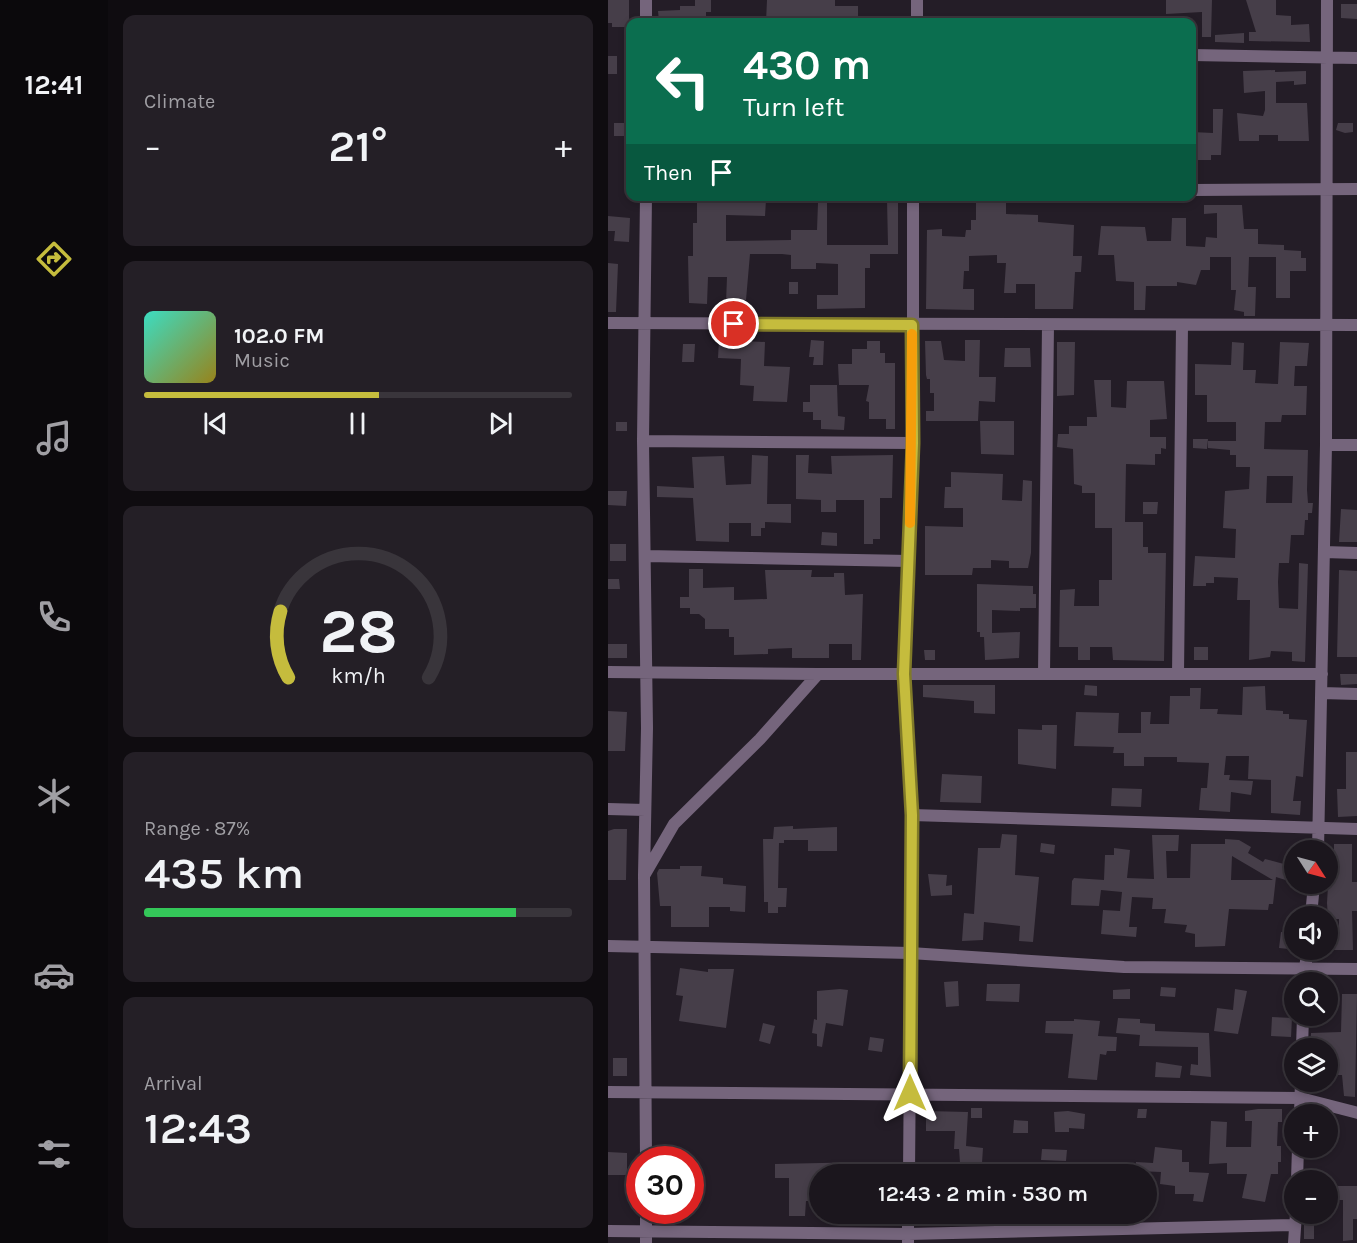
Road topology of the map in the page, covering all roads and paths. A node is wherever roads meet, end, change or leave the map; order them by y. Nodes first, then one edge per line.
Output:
1 (646, 0) edge
2 (917, 0) edge
3 (1327, 0) edge
4 (646, 18) edge
5 (917, 18) edge
6 (1196, 55) edge
7 (1326, 58) junction
8 (1358, 58) edge
9 (1326, 189) junction
10 (1358, 189) edge
11 (1196, 190) edge
12 (646, 201) edge
13 (913, 201) edge
14 (608, 323) edge
15 (644, 324) junction
16 (912, 325) junction
17 (1327, 325) junction
18 (1048, 326) junction
19 (1182, 326) junction
20 (1358, 326) edge
21 (643, 441) junction
22 (913, 443) junction
23 (1326, 445) junction
24 (1358, 445) edge
25 (1324, 552) junction
26 (1358, 552) edge
27 (646, 556) junction
28 (909, 561) junction
29 (608, 672) edge
30 (646, 673) junction
31 (818, 674) junction
32 (904, 674) junction
33 (1044, 674) junction
34 (1178, 674) junction
35 (1322, 674) junction
36 (1322, 693) junction
37 (1358, 694) edge
38 (608, 809) edge
39 (645, 810) junction
40 (912, 815) junction
41 (1320, 829) junction
42 (1358, 829) edge
43 (1319, 840) edge
44 (644, 875) junction
45 (608, 946) edge
46 (646, 947) junction
47 (910, 953) junction
48 (1306, 960) edge
49 (1305, 969) junction
50 (1358, 969) edge
51 (1305, 972) edge
52 (608, 1092) edge
53 (1300, 1092) edge
54 (645, 1093) junction
55 (910, 1093) junction
56 (1300, 1098) junction
57 (1300, 1104) edge
58 (1358, 1113) edge
59 (646, 1146) edge
60 (909, 1164) edge
61 (1284, 1220) edge
62 (1295, 1224) edge
63 (608, 1231) edge
64 (646, 1237) edge
65 (908, 1238) edge
66 (1294, 1243) edge

1 - 4 street
2 - 5 street
3 - 7 street
6 - 7 street
7 - 8 street
7 - 9 street
9 - 10 street
9 - 11 street
9 - 17 street
12 - 15 street
13 - 16 street
14 - 15 street
15 - 16 street
15 - 21 street
16 - 18 street
16 - 22 street
17 - 19 street
17 - 20 street
17 - 23 street
18 - 19 street
18 - 33 street
19 - 34 street
21 - 22 street
21 - 27 street
22 - 28 street
23 - 24 street
23 - 25 street
25 - 26 street
25 - 35 street
27 - 28 street
27 - 30 street
28 - 32 street
29 - 30 street
30 - 31 street
30 - 39 street
31 - 32 street
31 - 44 street
32 - 33 street
32 - 40 street
33 - 34 street
34 - 35 street
35 - 36 street
36 - 37 street
36 - 41 street
38 - 39 street
39 - 44 street
40 - 41 street
40 - 47 street
41 - 42 street
41 - 43 street
44 - 46 street
45 - 46 street
46 - 47 street
46 - 54 street
47 - 49 street
47 - 55 street
48 - 49 street
49 - 50 street
49 - 51 street
52 - 54 street
53 - 56 street
54 - 55 street
54 - 59 street
55 - 56 street
55 - 60 street
56 - 57 street
56 - 58 street
61 - 65 street
62 - 66 street
63 - 64 street
64 - 65 street

